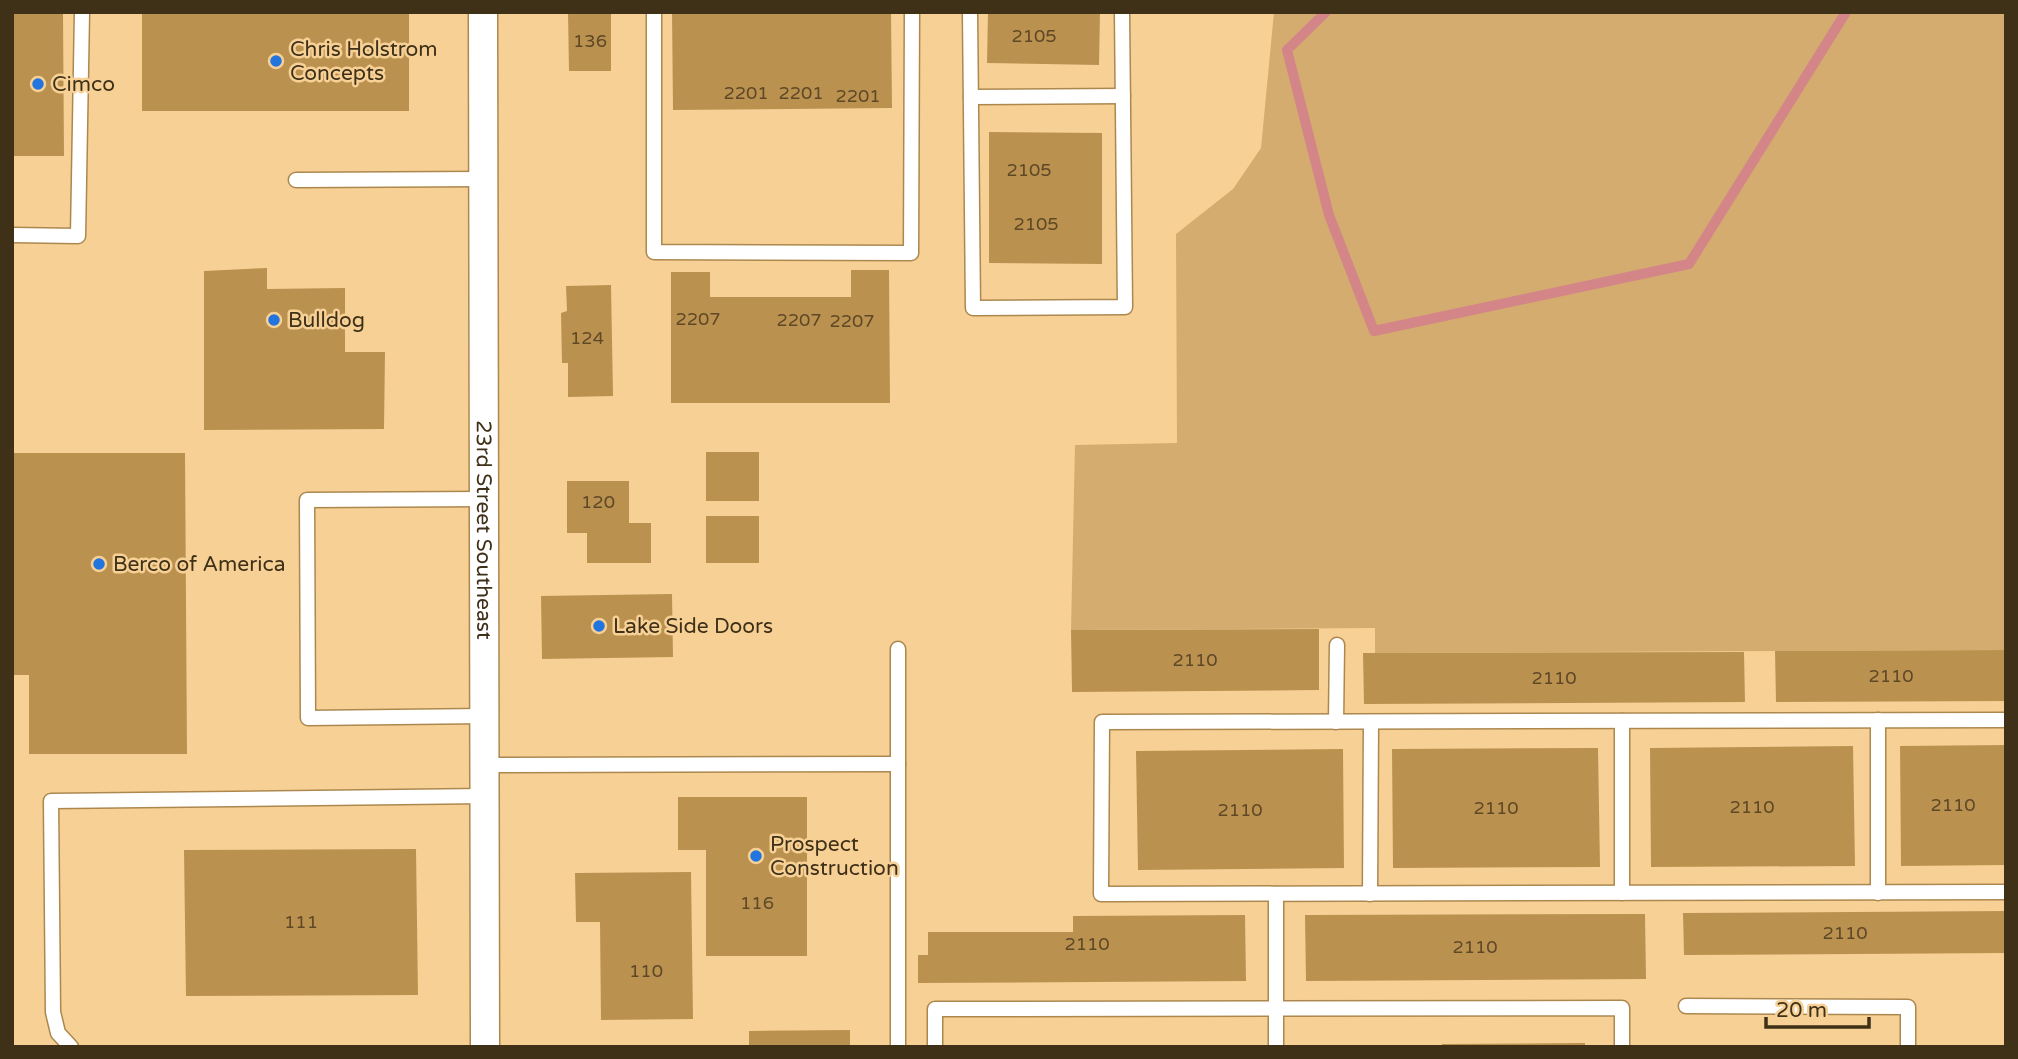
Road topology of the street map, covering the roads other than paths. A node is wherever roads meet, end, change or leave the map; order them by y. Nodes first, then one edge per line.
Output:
1 (82, 12) edge
2 (484, 12) edge
3 (654, 12) edge
4 (912, 12) edge
5 (970, 12) edge
6 (1122, 12) edge
7 (1123, 96) junction
8 (971, 97) junction
9 (484, 179) junction
10 (296, 180) dead end
11 (12, 235) edge
12 (484, 499) junction
13 (1337, 645) dead end
14 (898, 649) dead end
15 (485, 716) junction
16 (1878, 720) junction
17 (2006, 720) edge
18 (1622, 721) junction
19 (1336, 722) junction
20 (1371, 722) junction
21 (898, 764) junction
22 (485, 765) junction
23 (485, 796) junction
24 (2006, 892) edge
25 (1622, 893) junction
26 (1878, 893) junction
27 (1276, 894) junction
28 (1370, 894) junction
29 (1686, 1006) dead end
30 (1276, 1008) junction
31 (1276, 1046) edge
32 (71, 1047) edge
33 (485, 1047) edge
34 (898, 1047) edge
35 (935, 1047) edge
36 (1622, 1047) edge
37 (1908, 1047) edge

1 - 11 lane
2 - 9 street, 23rd Street Southeast
3 - 4 lane
5 - 8 lane
6 - 7 lane
7 - 8 lane
7 - 8 lane
9 - 10 lane
9 - 12 street, 23rd Street Southeast
12 - 15 street, 23rd Street Southeast
12 - 15 lane
13 - 19 lane
14 - 21 lane
15 - 22 street, 23rd Street Southeast
16 - 17 lane
16 - 18 lane
16 - 26 lane
18 - 20 lane
18 - 25 lane
19 - 20 lane
19 - 27 lane
20 - 28 lane
21 - 22 lane
21 - 34 lane
22 - 23 street, 23rd Street Southeast
23 - 32 lane
23 - 33 street, 23rd Street Southeast
24 - 26 lane
25 - 26 lane
25 - 28 lane
27 - 28 lane
27 - 30 lane
29 - 37 lane
30 - 31 lane
30 - 35 lane
30 - 36 lane

